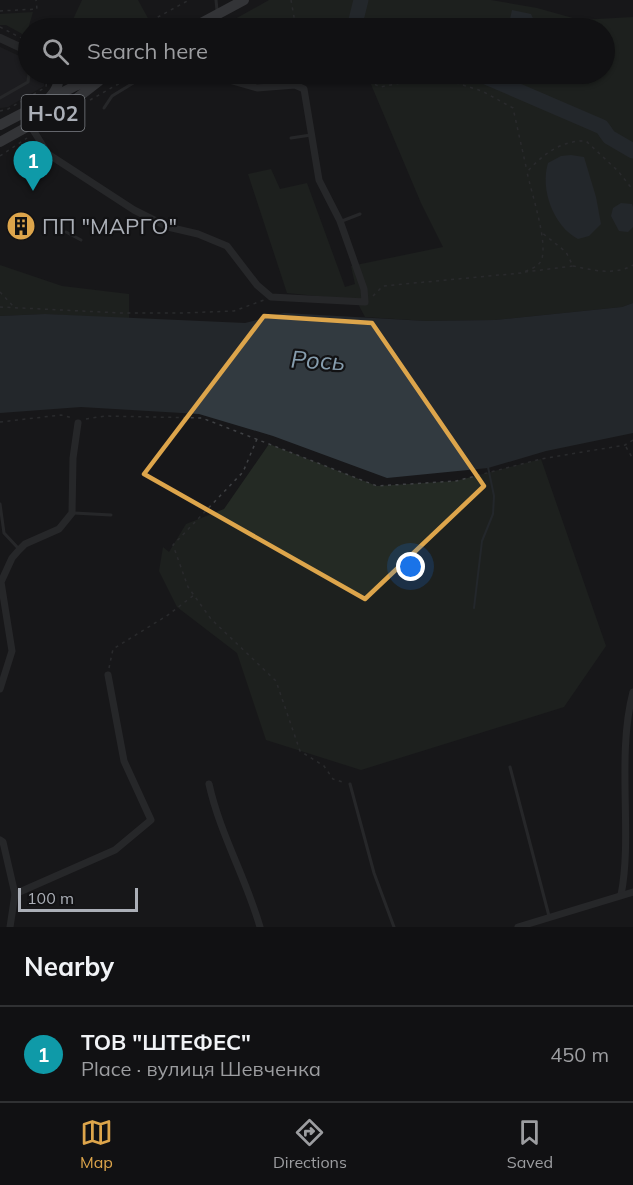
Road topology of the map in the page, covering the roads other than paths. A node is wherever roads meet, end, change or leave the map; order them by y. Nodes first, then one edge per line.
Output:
1 (216, 0) edge
2 (243, 0) edge
3 (217, 15) junction
4 (211, 18) edge
5 (0, 38) edge
6 (18, 46) edge
7 (24, 84) edge
8 (56, 84) edge
9 (81, 84) edge
10 (96, 84) edge
11 (132, 84) edge
12 (243, 84) edge
13 (0, 98) edge
14 (47, 99) junction
15 (72, 102) junction
16 (104, 108) dead end
17 (80, 114) dead end
18 (0, 125) edge
19 (30, 125) junction
20 (312, 134) junction
21 (291, 138) dead end
22 (0, 142) edge
23 (360, 214) dead end
24 (340, 221) junction
25 (66, 232) dead end
26 (81, 240) dead end
27 (78, 423) road end
28 (0, 504) edge
29 (72, 513) junction
30 (111, 515) dead end
31 (19, 549) junction
32 (108, 675) road end
33 (0, 689) edge
34 (633, 692) edge
35 (510, 767) dead end
36 (209, 784) dead end
37 (350, 784) road end
38 (0, 840) edge
39 (633, 892) edge
40 (15, 894) junction
41 (621, 895) junction
42 (549, 917) junction
43 (10, 927) edge
44 (261, 927) edge
45 (394, 927) edge
46 (518, 927) edge

1 - 3 lane
2 - 3 main road
3 - 4 main road
5 - 6 street
7 - 13 lane
8 - 14 main road
9 - 14 main road, Н-02
10 - 15 main road, Н-02
11 - 16 lane
12 - 20 street
14 - 18 main road, Н-02
15 - 17 lane
15 - 19 main road, Н-02
19 - 22 main road, Н-02
19 - 24 street
20 - 21 lane
20 - 24 street
23 - 24 lane
25 - 26 lane
27 - 29 street
28 - 31 lane
29 - 30 lane
29 - 31 street
31 - 33 street
32 - 40 street
34 - 41 street
35 - 42 lane
36 - 44 street
37 - 45 lane
38 - 40 street
39 - 41 street
40 - 43 street
41 - 42 street
42 - 46 street

